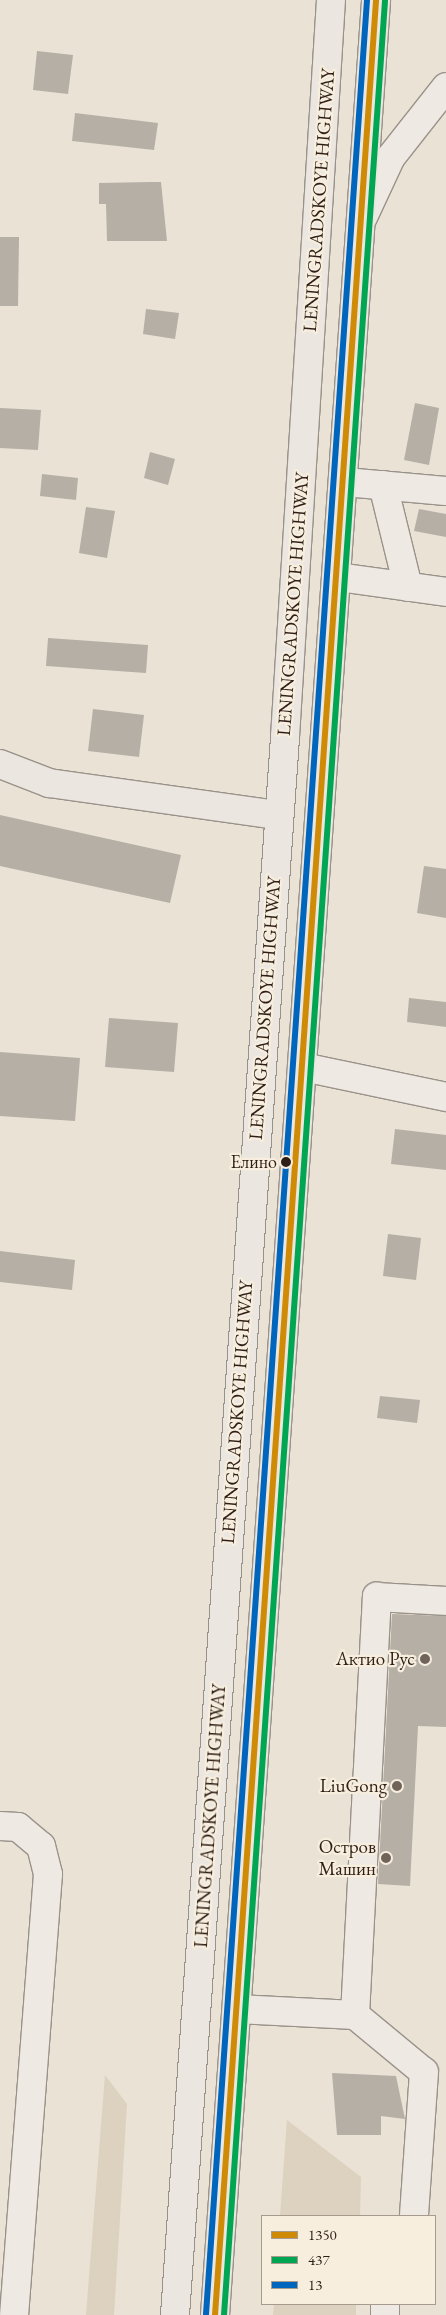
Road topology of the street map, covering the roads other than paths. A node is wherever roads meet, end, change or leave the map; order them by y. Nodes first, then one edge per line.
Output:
1 (332, 0) edge
2 (376, 0) edge
3 (446, 87) edge
4 (362, 221) junction
5 (345, 482) junction
6 (383, 485) junction
7 (446, 491) edge
8 (338, 577) junction
9 (408, 586) junction
10 (446, 592) edge
11 (0, 764) edge
12 (278, 814) junction
13 (303, 1067) junction
14 (446, 1097) edge
15 (446, 1601) edge
16 (0, 1826) edge
17 (237, 2009) junction
18 (355, 2015) junction
19 (414, 2215) edge
20 (14, 2315) edge
21 (175, 2315) edge
22 (215, 2315) edge

1 - 12 main road, LENINGRADSKOYE HIGHWAY
2 - 4 main road
3 - 4 street
4 - 5 main road
5 - 6 street
5 - 8 main road
6 - 7 street
6 - 9 street
8 - 9 street
8 - 13 main road
9 - 10 street
11 - 12 main road
12 - 21 main road, LENINGRADSKOYE HIGHWAY
13 - 14 street
13 - 17 main road
15 - 18 street
16 - 20 street
17 - 18 street
17 - 22 main road
18 - 19 street

